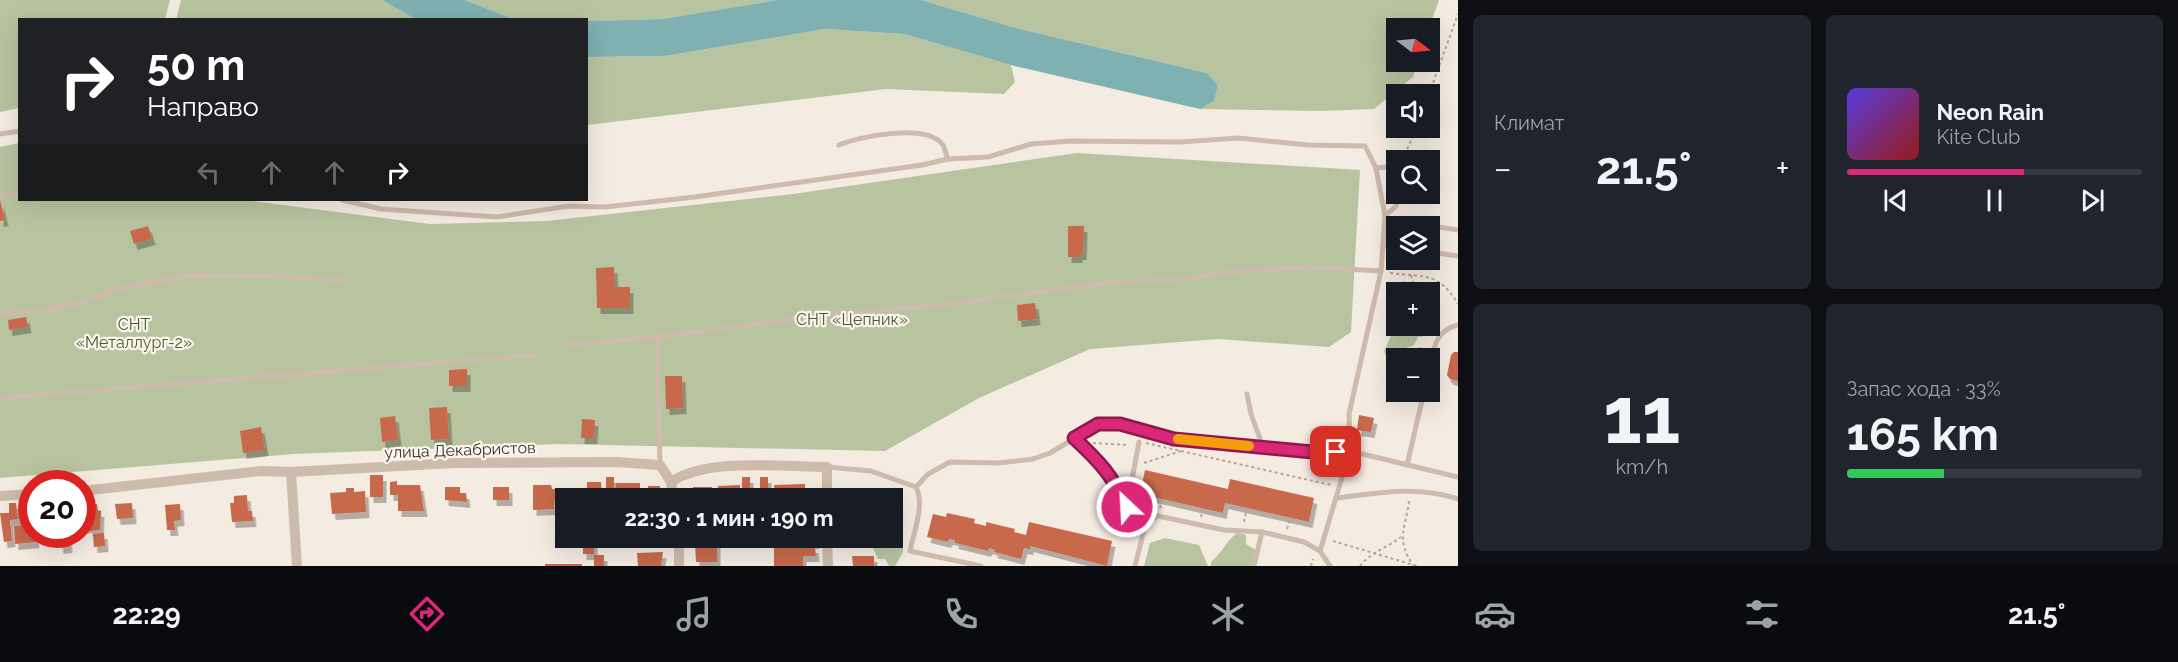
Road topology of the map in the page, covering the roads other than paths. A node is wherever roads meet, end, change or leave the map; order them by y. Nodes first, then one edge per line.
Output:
1 (18, 131) edge
2 (0, 134) edge
3 (839, 145) dead end
4 (948, 159) junction
5 (1386, 167) edge
6 (1376, 168) junction
7 (18, 192) edge
8 (0, 197) edge
9 (346, 201) edge
10 (1396, 204) edge
11 (1385, 216) junction
12 (1440, 227) edge
13 (1458, 230) edge
14 (1383, 245) junction
15 (1386, 245) edge
16 (1440, 253) edge
17 (1458, 256) edge
18 (1381, 272) junction
19 (345, 281) dead end
20 (0, 314) edge
21 (1458, 325) edge
22 (657, 337) junction
23 (567, 345) dead end
24 (1435, 348) edge
25 (536, 355) dead end
26 (1247, 394) dead end
27 (0, 398) edge
28 (1422, 402) edge
29 (1074, 438) junction
30 (1139, 442) road end
31 (1263, 447) junction
32 (1350, 451) junction
33 (660, 465) junction
34 (1407, 465) junction
35 (827, 467) junction
36 (291, 472) junction
37 (1458, 477) edge
38 (671, 482) junction
39 (916, 487) junction
40 (672, 488) edge
41 (827, 488) edge
42 (96, 489) edge
43 (18, 495) edge
44 (0, 496) edge
45 (1336, 498) junction
46 (1458, 499) edge
47 (1127, 507) junction
48 (1146, 522) junction
49 (1262, 532) junction
50 (679, 548) edge
51 (828, 548) edge
52 (1320, 550) junction
53 (297, 566) edge
54 (679, 566) edge
55 (828, 566) edge
56 (981, 566) edge
57 (1135, 566) edge
58 (1254, 566) edge
59 (1329, 566) edge

1 - 2 lane
3 - 4 lane
4 - 6 lane
4 - 9 lane
5 - 6 lane
6 - 11 lane
7 - 8 lane
10 - 11 lane
11 - 14 lane
12 - 13 lane
14 - 15 lane
14 - 18 lane
16 - 17 lane
18 - 22 lane
18 - 32 lane
19 - 20 lane
21 - 24 lane
22 - 23 lane
22 - 33 lane
25 - 27 lane
26 - 31 lane
28 - 34 lane
29 - 31 lane
29 - 39 lane
29 - 47 lane
30 - 47 lane
31 - 32 lane
32 - 34 lane
32 - 45 lane
33 - 36 street, улица Декабристов
33 - 38 street
34 - 37 lane
35 - 38 street
35 - 39 lane
35 - 41 street
36 - 42 street, улица Декабристов
36 - 53 street
38 - 40 street
39 - 56 lane
43 - 44 street
45 - 46 lane
45 - 52 lane
47 - 48 lane
48 - 49 lane
48 - 57 lane
49 - 52 lane
49 - 58 lane
50 - 54 street
51 - 55 street
52 - 59 lane

